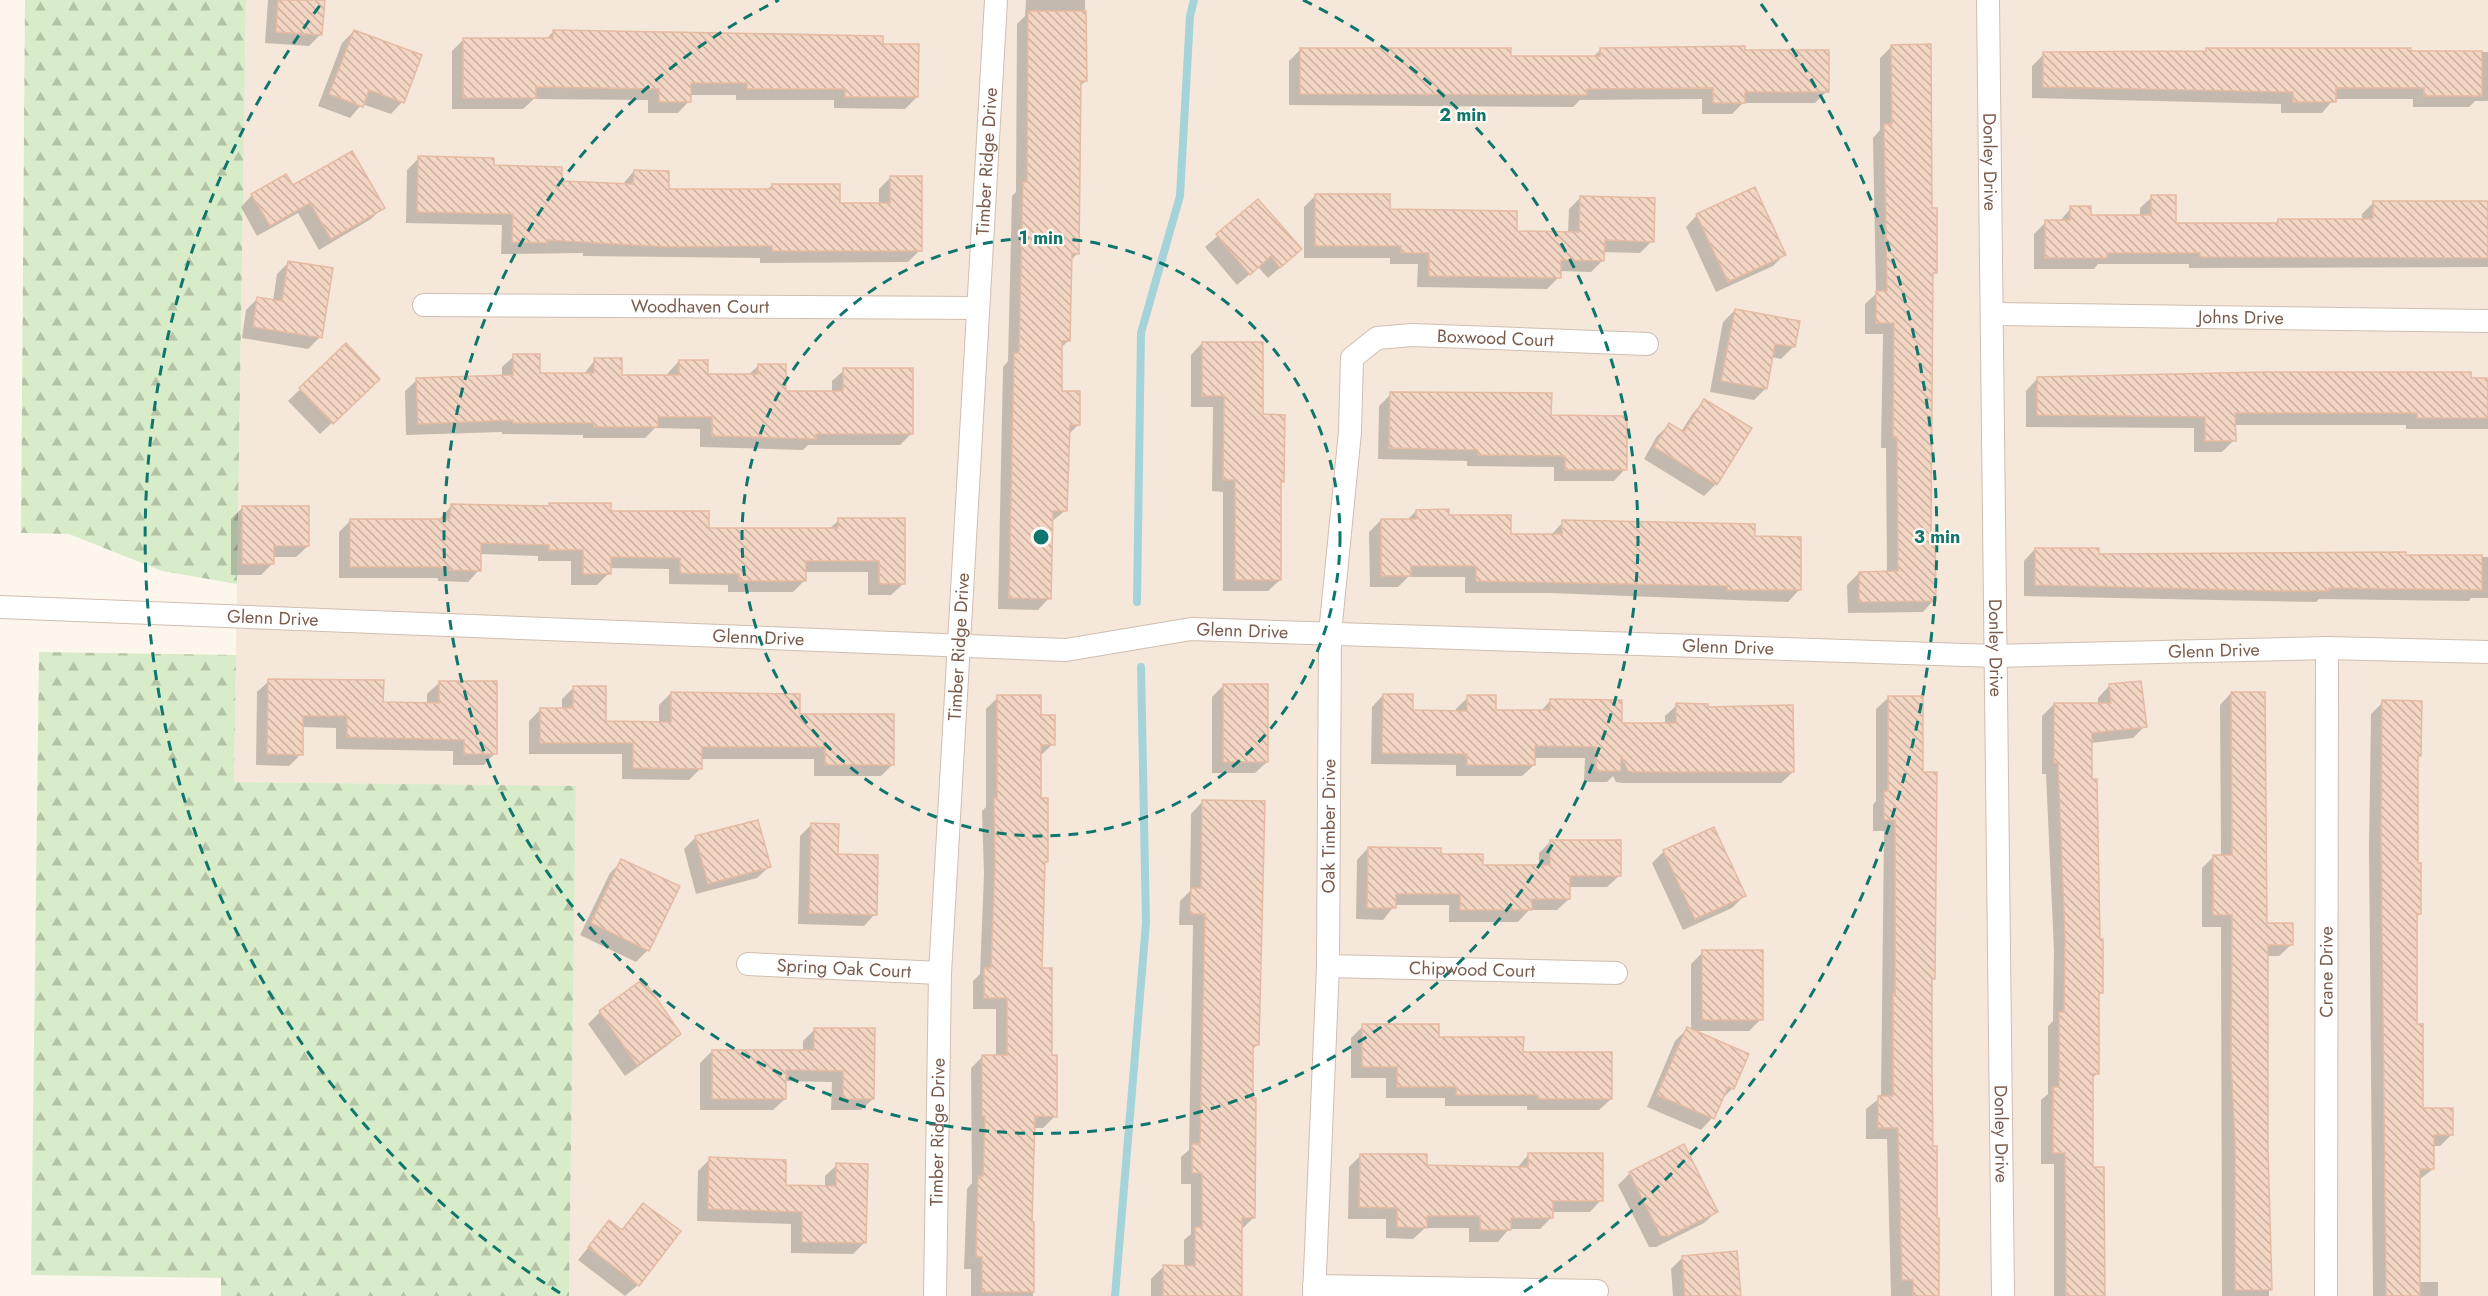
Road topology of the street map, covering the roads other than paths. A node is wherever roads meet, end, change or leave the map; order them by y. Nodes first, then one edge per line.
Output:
1 (996, 0) edge
2 (1988, 0) edge
3 (424, 305) dead end
4 (977, 308) junction
5 (1993, 314) junction
6 (2488, 321) edge
7 (1647, 344) dead end
8 (1352, 358) joint
9 (0, 607) edge
10 (1330, 633) junction
11 (960, 644) junction
12 (2327, 648) junction
13 (2488, 652) edge
14 (1995, 656) junction
15 (747, 964) dead end
16 (1328, 966) junction
17 (940, 973) junction
18 (1617, 973) dead end
19 (1314, 1291) edge
20 (1597, 1291) dead end
21 (935, 1296) edge
22 (2003, 1296) edge
23 (2326, 1296) edge

1 - 4 street, Timber Ridge Drive
2 - 5 street, Donley Drive
3 - 4 street, Woodhaven Court
4 - 11 street, Timber Ridge Drive
5 - 6 street, Johns Drive
5 - 14 street, Donley Drive
7 - 8 street, Boxwood Court
8 - 10 street, Oak Timber Drive
9 - 11 street, Glenn Drive
10 - 11 street, Glenn Drive
10 - 14 street, Glenn Drive
10 - 16 street, Oak Timber Drive
11 - 17 street, Timber Ridge Drive
12 - 13 street, Glenn Drive
12 - 14 street, Glenn Drive
12 - 23 street, Crane Drive
14 - 22 street, Donley Drive
15 - 17 street, Spring Oak Court
16 - 18 street, Chipwood Court
16 - 19 street, Oak Timber Drive
17 - 21 street, Timber Ridge Drive
19 - 20 street

